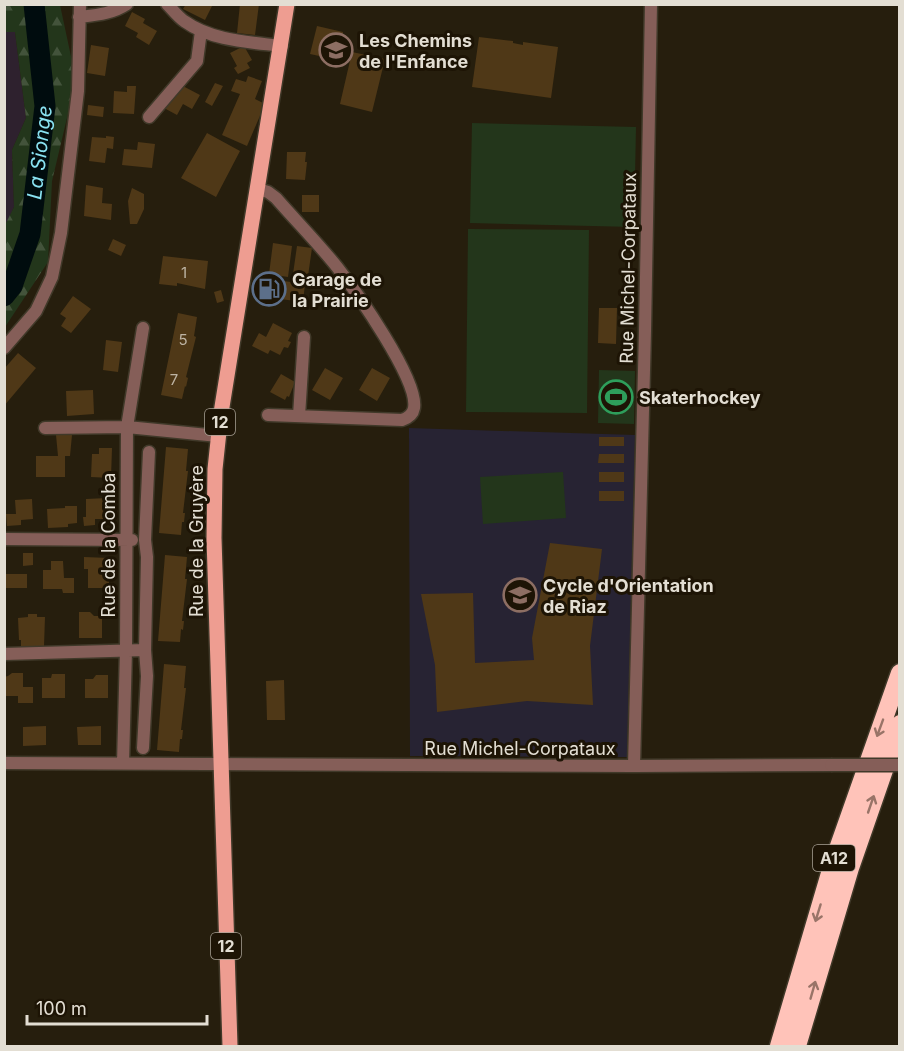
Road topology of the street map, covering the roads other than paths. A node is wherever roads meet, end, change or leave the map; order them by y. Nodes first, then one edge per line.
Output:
1 (128, 4) edge
2 (167, 4) edge
3 (287, 4) edge
4 (651, 4) edge
5 (79, 11) edge
6 (201, 31) junction
7 (282, 46) junction
8 (149, 117) dead end
9 (258, 189) junction
10 (143, 328) dead end
11 (304, 337) dead end
12 (4, 348) edge
13 (268, 415) dead end
14 (299, 416) junction
15 (127, 427) junction
16 (45, 428) dead end
17 (218, 436) junction
18 (149, 452) dead end
19 (4, 539) edge
20 (126, 540) junction
21 (145, 540) junction
22 (126, 650) junction
23 (146, 650) junction
24 (4, 654) edge
25 (900, 673) edge
26 (900, 724) edge
27 (143, 748) dead end
28 (4, 763) edge
29 (123, 764) junction
30 (220, 765) junction
31 (900, 765) edge
32 (634, 766) junction
33 (230, 1047) edge
34 (779, 1047) edge
35 (797, 1047) edge

1 - 5 street
2 - 6 street
3 - 7 main road, Rue de la Gruyère / 12
4 - 32 street, Rue Michel-Corpataux
5 - 12 street
6 - 7 street
6 - 8 street
7 - 9 main road, Rue de la Gruyère / 12
9 - 14 street
9 - 17 main road, Rue de la Gruyère / 12
10 - 15 street, Rue de la Comba
11 - 14 street
13 - 14 street
15 - 16 street
15 - 17 street
15 - 20 street, Rue de la Comba
17 - 30 main road, Rue de la Gruyère / 12
18 - 21 street
19 - 20 street
20 - 21 street
20 - 22 street, Rue de la Comba
21 - 23 street
22 - 23 street
22 - 24 street
22 - 29 street, Rue de la Comba
23 - 27 street
25 -> 34 highway, A12
35 -> 26 highway, A12
28 - 29 street, Rue Michel-Corpataux
29 - 30 street, Rue Michel-Corpataux
30 - 32 street, Rue Michel-Corpataux
30 - 33 main road, Rue de la Gruyère / 12
31 - 32 street, bridge

